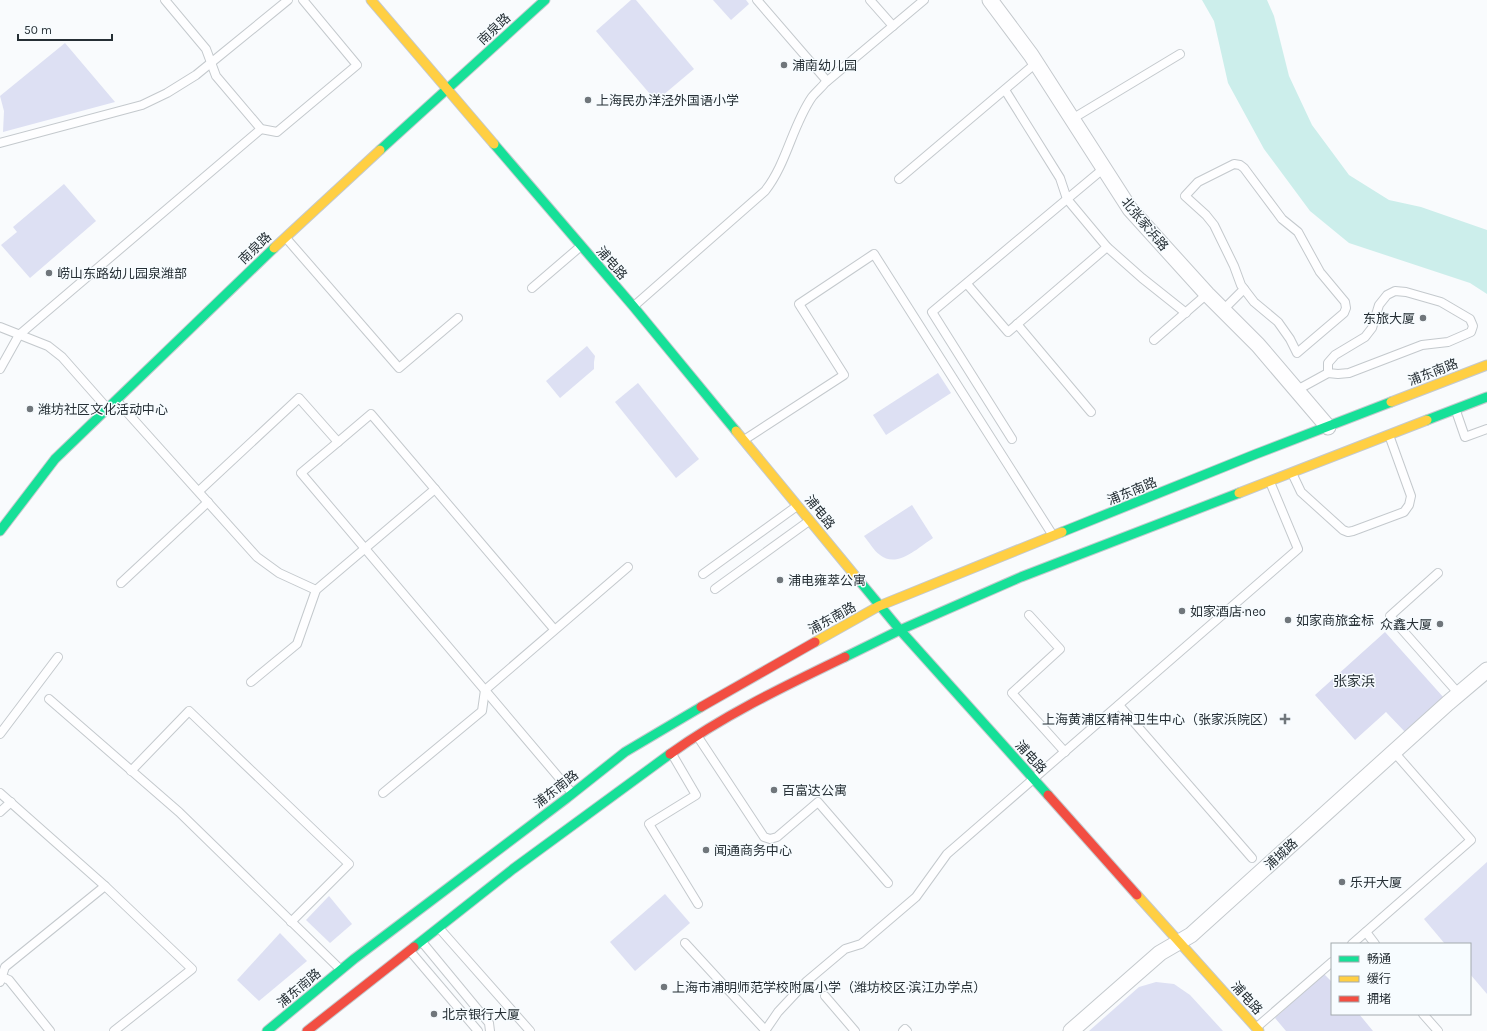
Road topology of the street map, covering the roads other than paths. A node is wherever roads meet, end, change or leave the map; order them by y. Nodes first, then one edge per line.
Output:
1 (165, 0) edge
2 (288, 0) edge
3 (303, 0) edge
4 (372, 0) edge
5 (545, 0) edge
6 (757, 0) edge
7 (870, 0) edge
8 (924, 0) edge
9 (990, 0) edge
10 (893, 26) junction
11 (1180, 54) dead end
12 (211, 63) junction
13 (1036, 63) junction
14 (827, 82) junction
15 (448, 89) junction
16 (1005, 90) junction
17 (1072, 119) junction
18 (261, 129) junction
19 (0, 143) edge
20 (1103, 169) junction
21 (899, 179) dead end
22 (1067, 199) junction
23 (286, 237) junction
24 (581, 246) junction
25 (1107, 247) junction
26 (966, 284) junction
27 (532, 288) dead end
28 (1244, 289) junction
29 (1207, 294) junction
30 (633, 306) junction
31 (1223, 310) junction
32 (1186, 313) junction
33 (458, 318) dead end
34 (1017, 324) junction
35 (0, 327) edge
36 (19, 335) junction
37 (1154, 340) dead end
38 (1487, 365) edge
39 (0, 369) edge
40 (1328, 373) junction
41 (1297, 390) junction
42 (1487, 397) edge
43 (115, 400) junction
44 (107, 408) junction
45 (1455, 409) junction
46 (1091, 412) dead end
47 (1328, 427) junction
48 (1487, 428) edge
49 (1389, 434) junction
50 (1012, 439) dead end
51 (744, 440) junction
52 (338, 442) junction
53 (1292, 473) junction
54 (1270, 482) junction
55 (435, 489) junction
56 (199, 491) junction
57 (208, 502) junction
58 (797, 506) junction
59 (810, 520) junction
60 (0, 530) edge
61 (1054, 536) junction
62 (365, 548) junction
63 (628, 567) dead end
64 (703, 574) dead end
65 (1438, 574) dead end
66 (121, 583) dead end
67 (715, 589) dead end
68 (316, 590) junction
69 (880, 606) junction
70 (1029, 615) dead end
71 (554, 629) junction
72 (900, 630) junction
73 (58, 657) dead end
74 (1487, 670) edge
75 (251, 682) dead end
76 (485, 690) junction
77 (1459, 694) junction
78 (49, 699) dead end
79 (1118, 705) junction
80 (0, 734) edge
81 (698, 736) junction
82 (1065, 752) junction
83 (1394, 752) junction
84 (672, 753) junction
85 (132, 771) junction
86 (1033, 779) junction
87 (0, 793) edge
88 (383, 793) dead end
89 (573, 793) junction
90 (11, 802) junction
91 (0, 812) edge
92 (1252, 858) dead end
93 (888, 883) dead end
94 (105, 886) junction
95 (698, 904) dead end
96 (291, 922) junction
97 (438, 928) junction
98 (1366, 932) junction
99 (421, 941) junction
100 (685, 943) dead end
101 (1179, 943) junction
102 (1353, 943) edge
103 (1374, 943) edge
104 (410, 950) junction
105 (1331, 963) edge
106 (341, 970) junction
107 (1, 979) edge
108 (825, 996) dead end
109 (1424, 1015) edge
110 (1258, 1030) edge
111 (50, 1031) edge
112 (114, 1031) edge
113 (267, 1031) edge
114 (307, 1031) edge
115 (478, 1031) edge
116 (490, 1031) edge
117 (530, 1031) edge
118 (765, 1031) edge
119 (856, 1031) edge
120 (904, 1031) edge
121 (907, 1031) edge
122 (1070, 1031) edge
123 (1438, 1031) edge

1 - 12 lane
2 - 12 lane
3 - 18 lane
4 - 15 main road, 浦电路
5 - 15 main road, 南泉路
6 - 14 lane
7 - 10 lane
8 - 10 lane
9 - 13 street, 北张家浜路
10 - 14 lane
11 - 17 lane
12 - 18 lane
12 - 19 lane
13 - 16 lane
13 - 17 street, 北张家浜路
14 - 30 lane
15 - 23 main road, 南泉路
15 - 24 main road, 浦电路
16 - 21 lane
16 - 22 lane
17 - 20 street, 北张家浜路
18 - 36 lane
20 - 22 lane
20 - 29 street, 北张家浜路
22 - 25 lane
22 - 26 lane
23 - 33 lane
23 - 43 main road, 南泉路
24 - 27 lane
24 - 30 main road, 浦电路
25 - 32 lane
25 - 34 lane
26 - 34 lane
26 - 50 lane
28 - 28 lane
28 - 31 lane
29 - 31 street, 北张家浜路
29 - 32 lane
30 - 51 main road, 浦电路
31 - 41 street, 北张家浜路
32 - 37 lane
34 - 46 lane
35 - 36 lane
36 - 39 lane
36 - 44 lane
38 - 47 main road, 浦东南路
40 - 40 lane
40 - 41 lane
41 - 47 street, 北张家浜路
42 - 45 main road
43 - 44 main road, 南泉路
43 - 56 lane
44 - 60 main road, 南泉路
45 - 48 lane
45 - 49 main road
47 - 61 main road, 浦东南路
49 - 53 main road
49 - 53 lane
51 - 58 main road, 浦电路
51 - 61 lane
52 - 55 lane
52 - 56 lane
52 - 62 lane
53 - 54 main road
54 - 72 main road
54 - 79 lane
55 - 62 lane
55 - 71 lane
56 - 57 lane
57 - 66 lane
57 - 68 lane
58 - 59 main road, 浦电路
58 - 64 lane
59 - 67 lane
59 - 69 main road, 浦电路
61 - 69 main road, 浦东南路
62 - 68 lane
62 - 76 lane
63 - 71 lane
65 - 77 lane
68 - 75 lane
69 - 72 main road, 浦电路
69 - 89 main road, 浦东南路
70 - 82 lane
71 - 76 lane
72 - 81 main road
72 - 86 main road, 浦电路
73 - 80 lane
74 - 77 street, 浦城路
76 - 88 lane
76 - 89 lane
77 - 83 street, 浦城路
78 - 85 lane
79 - 82 lane
79 - 92 lane
81 - 84 main road
81 - 93 lane
82 - 86 lane
83 - 98 lane
83 - 101 street, 浦城路
84 - 95 lane
84 - 97 main road
85 - 96 lane
85 - 96 lane
86 - 101 main road, 浦电路
86 - 118 lane
87 - 90 lane
89 - 106 main road, 浦东南路
90 - 91 lane
90 - 94 lane
94 - 107 lane
94 - 112 lane
96 - 106 lane
97 - 99 main road
97 - 117 lane
98 - 102 lane
98 - 103 lane
99 - 104 main road
99 - 116 lane
100 - 118 lane
101 - 110 main road, 浦电路
101 - 122 street, 浦城路
104 - 114 main road
104 - 115 lane
105 - 110 lane
106 - 113 main road, 浦东南路
107 - 111 lane
108 - 119 lane
109 - 123 lane
120 - 121 lane

